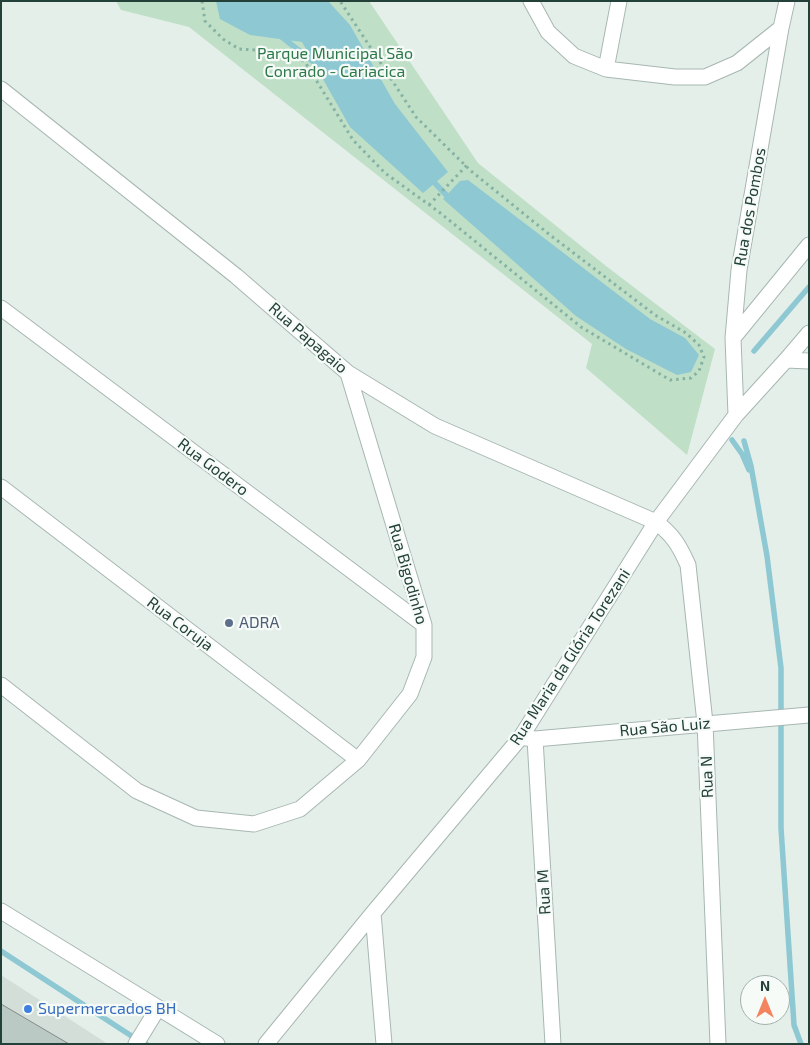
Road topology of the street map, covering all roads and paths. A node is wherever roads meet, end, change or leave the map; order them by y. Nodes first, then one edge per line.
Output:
1 (202, 1) edge
2 (340, 1) edge
3 (531, 1) edge
4 (619, 1) edge
5 (787, 1) edge
6 (781, 28) junction
7 (606, 69) junction
8 (1, 89) edge
9 (467, 165) junction
10 (429, 205) junction
11 (809, 245) edge
12 (1, 308) edge
13 (809, 333) edge
14 (733, 338) junction
15 (786, 360) junction
16 (809, 361) edge
17 (348, 373) junction
18 (736, 415) junction
19 (1, 487) edge
20 (656, 522) junction
21 (424, 625) junction
22 (1, 685) edge
23 (809, 715) edge
24 (705, 724) junction
25 (528, 738) junction
26 (358, 760) junction
27 (1, 911) edge
28 (372, 913) junction
29 (158, 1008) junction
30 (136, 1044) edge
31 (217, 1044) edge
32 (266, 1044) edge
33 (384, 1044) edge
34 (553, 1044) edge
35 (718, 1044) edge

1 - 10 path
2 - 9 path
3 - 7 street
4 - 7 street
5 - 6 street, Rua dos Pombos
6 - 7 street
6 - 14 street, Rua dos Pombos
8 - 17 street, Rua Papagaio
9 - 10 path
9 - 10 path
11 - 14 street
12 - 21 street, Rua Godero
13 - 15 street, Rua Maria da Glória Torezani
14 - 18 street, Rua dos Pombos
15 - 16 street
15 - 18 street, Rua Maria da Glória Torezani
17 - 20 street, Rua Papagaio
17 - 21 street, Rua Bigodinho
18 - 20 street, Rua Maria da Glória Torezani
19 - 26 street, Rua Coruja
20 - 24 street, Rua N
20 - 25 street, Rua Maria da Glória Torezani
21 - 26 street, Rua Bigodinho
22 - 26 street, Rua Bigodinho
23 - 24 street, Rua São Luiz
24 - 25 street, Rua São Luiz
24 - 35 street, Rua N
25 - 28 street, Rua Maria da Glória Torezani
25 - 34 street, Rua M
27 - 29 street
28 - 32 street, Rua Maria da Glória Torezani
28 - 33 street
29 - 30 street
29 - 31 street

